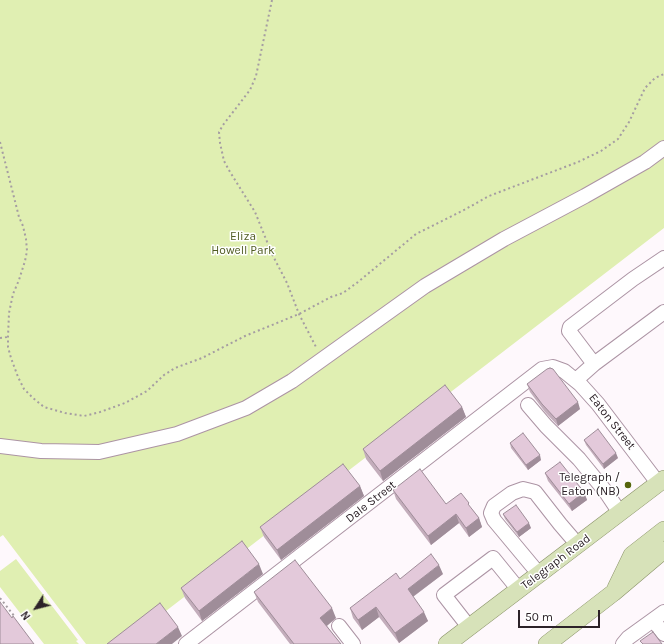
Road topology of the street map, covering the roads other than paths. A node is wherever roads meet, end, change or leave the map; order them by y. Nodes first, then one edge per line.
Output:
1 (664, 148) edge
2 (664, 258) edge
3 (664, 312) edge
4 (594, 364) junction
5 (558, 369) joint
6 (576, 380) junction
7 (528, 405) dead end
8 (0, 446) edge
9 (661, 481) edge
10 (620, 513) junction
11 (664, 530) edge
12 (578, 545) junction
13 (662, 556) edge
14 (539, 574) junction
15 (518, 590) junction
16 (613, 593) junction
17 (659, 616) edge
18 (339, 626) dead end
19 (469, 627) junction
20 (664, 634) edge
21 (195, 641) edge
22 (353, 644) edge
23 (447, 644) edge
24 (547, 644) edge
25 (623, 644) edge

1 - 8 street
2 - 4 street
3 - 4 street
4 - 6 street
5 - 6 street, Eaton Street
5 - 21 street, Dale Street
6 - 9 street, Eaton Street
7 - 10 street
9 - 10 main road, Telegraph Road
10 - 12 main road, Telegraph Road
11 - 16 main road
12 - 14 main road, Telegraph Road
12 - 14 street
13 - 16 main road
14 - 15 main road, Telegraph Road
15 - 19 main road, Telegraph Road
15 - 19 street
16 - 24 main road
17 - 20 street
17 - 25 street
18 - 22 street
19 - 23 main road, Telegraph Road

